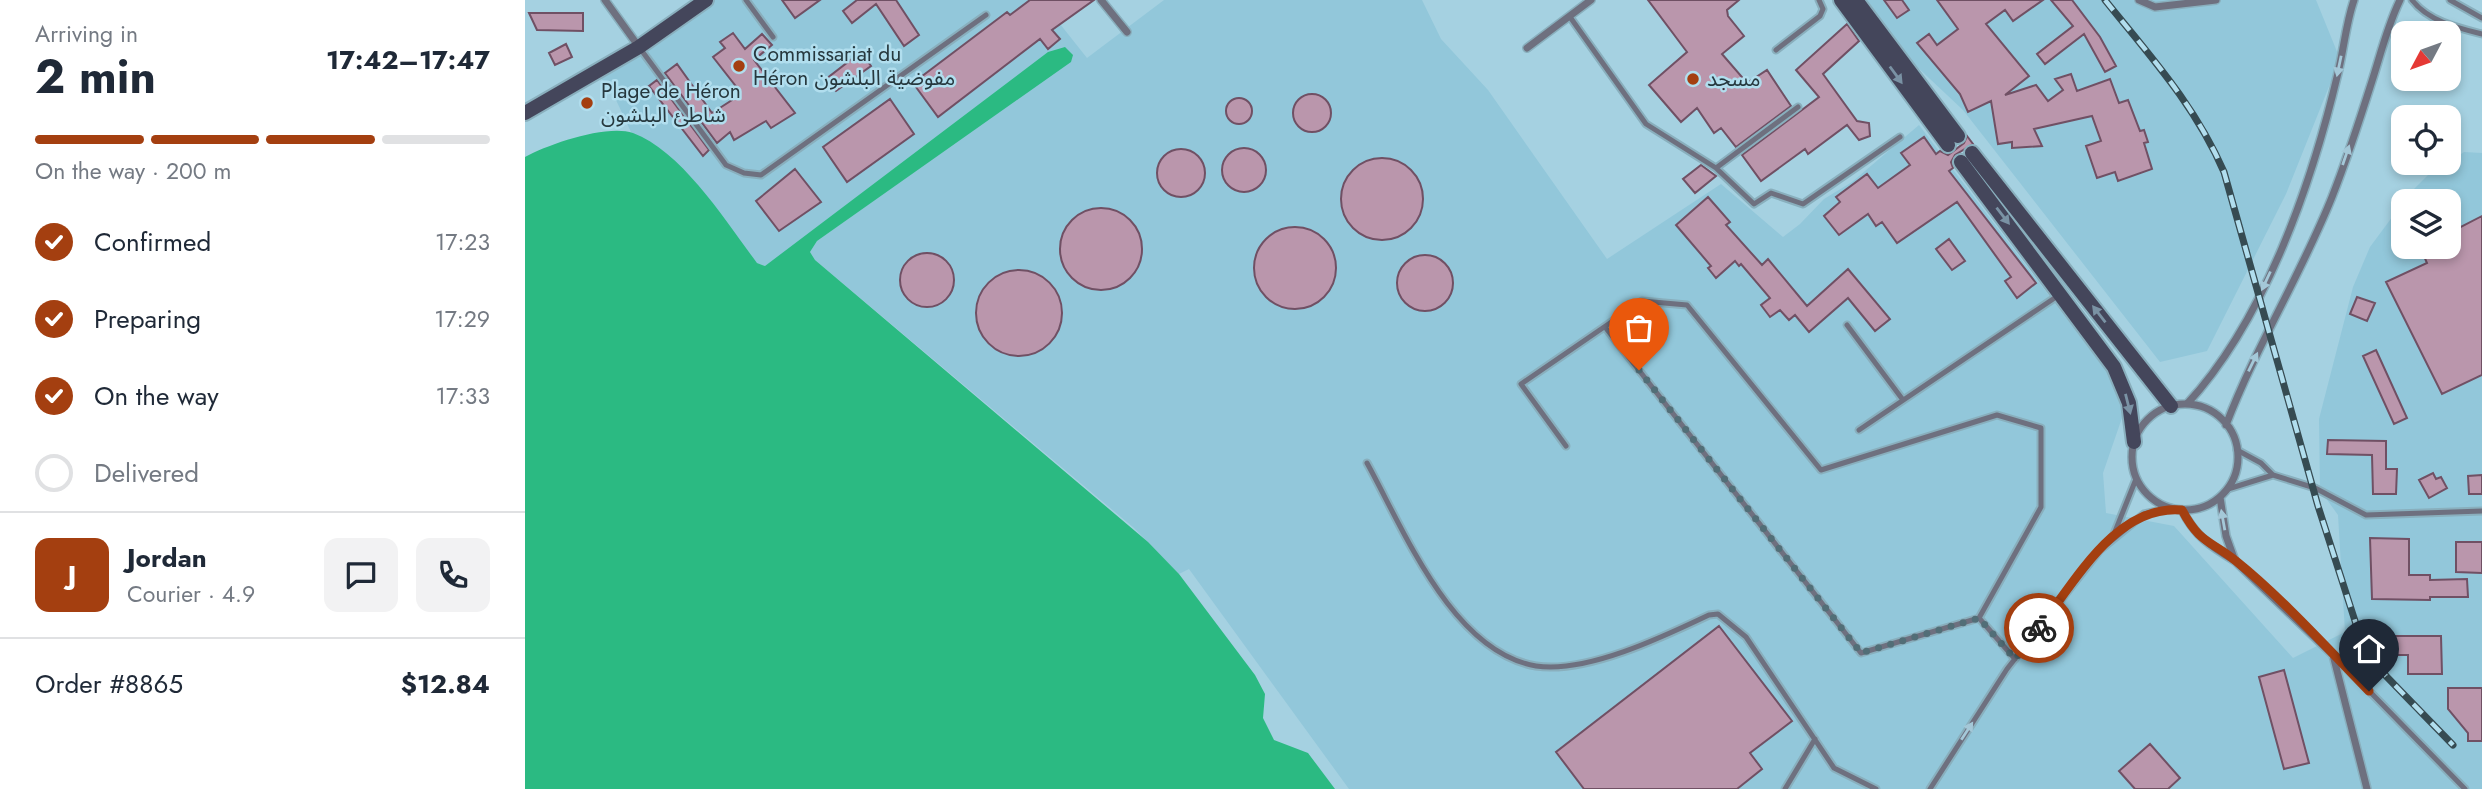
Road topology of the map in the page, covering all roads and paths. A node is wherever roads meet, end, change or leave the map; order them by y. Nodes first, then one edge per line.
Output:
1 (605, 0) edge
2 (706, 0) edge
3 (746, 0) edge
4 (1101, 0) edge
5 (1591, 0) edge
6 (1819, 0) edge
7 (1841, 0) edge
8 (1856, 0) edge
9 (2139, 0) edge
10 (2216, 0) edge
11 (2354, 0) edge
12 (2400, 0) edge
13 (2412, 0) edge
14 (2450, 0) edge
15 (986, 15) dead end
16 (1570, 17) junction
17 (2482, 18) edge
18 (1127, 33) dead end
19 (2482, 34) edge
20 (1875, 36) junction
21 (773, 37) dead end
22 (639, 47) junction
23 (1527, 48) dead end
24 (1776, 50) dead end
25 (1798, 107) dead end
26 (525, 113) edge
27 (1900, 137) dead end
28 (1953, 141) dead end
29 (1716, 168) junction
30 (2062, 293) junction
31 (1847, 325) dead end
32 (1605, 327) junction
33 (1903, 400) junction
34 (2187, 404) junction
35 (2171, 406) junction
36 (2226, 425) junction
37 (1859, 430) dead end
38 (2134, 442) junction
39 (1566, 446) dead end
40 (2237, 450) junction
41 (1367, 463) dead end
42 (2273, 475) junction
43 (2136, 479) junction
44 (2228, 489) junction
45 (2220, 498) junction
46 (2171, 508) junction
47 (2182, 510) junction
48 (2482, 511) edge
49 (2112, 537) junction
50 (2235, 561) junction
51 (1979, 618) junction
52 (2333, 655) junction
53 (2015, 659) junction
54 (1815, 739) junction
55 (1785, 789) edge
56 (1876, 789) edge
57 (1930, 789) edge
58 (2367, 789) edge
59 (2465, 789) edge

1 - 22 street
2 - 22 main road
3 - 21 lane
4 - 18 street
5 - 16 street
6 - 24 lane
7 - 20 main road
8 - 20 main road
9 - 10 street
11 -> 34 street
36 -> 12 street
13 - 19 lane
14 - 17 lane
15 - 22 lane
16 - 23 street
16 - 29 lane
20 - 28 main road
22 - 26 main road
25 - 29 lane
27 - 29 lane
30 - 33 lane
35 -> 30 main road
30 -> 38 main road
31 - 33 lane
32 - 39 lane
32 - 51 lane
32 - 51 lane
33 - 37 lane
34 - 35 street
34 - 36 street
35 - 38 street
36 - 40 street
38 - 43 street
40 - 42 lane
40 - 44 street
41 - 54 lane
42 - 44 lane
42 - 48 lane
43 - 46 street
43 - 49 lane
44 - 45 street
45 - 47 street
50 -> 45 street
46 - 47 street
46 - 49 lane
47 - 50 street
49 - 53 lane
50 - 52 street
51 - 53 lane
52 - 58 street
52 - 59 lane
57 -> 53 lane
54 - 55 lane
54 - 56 lane

